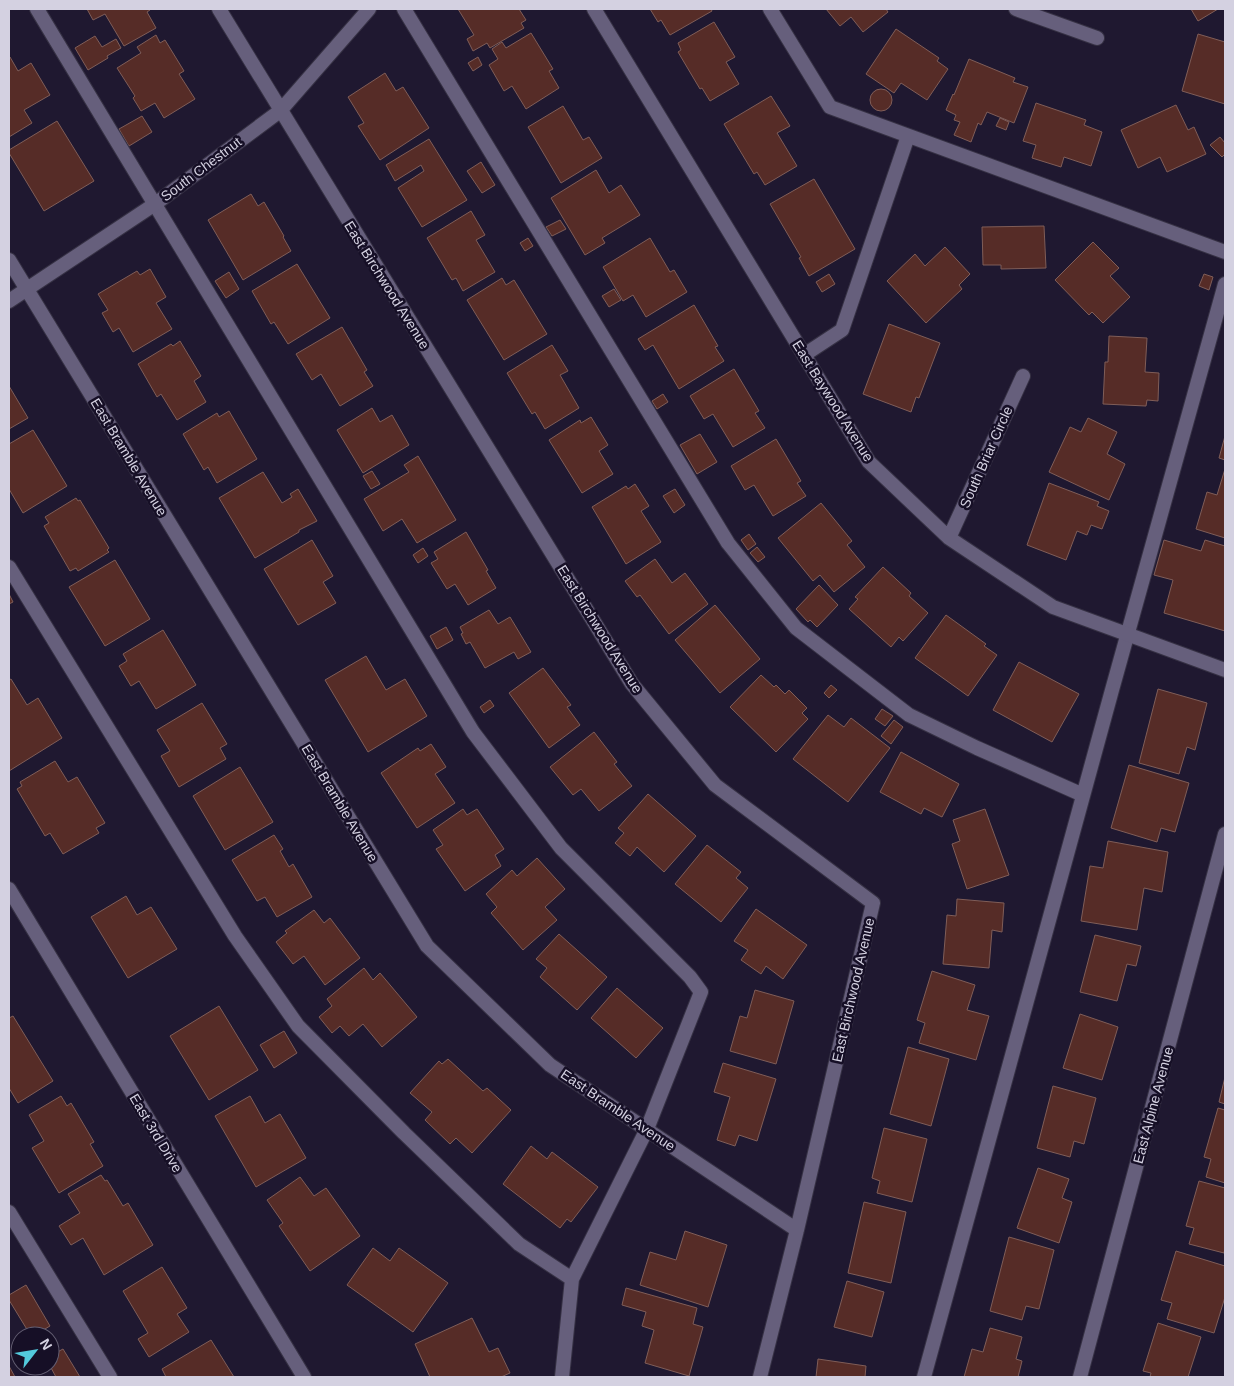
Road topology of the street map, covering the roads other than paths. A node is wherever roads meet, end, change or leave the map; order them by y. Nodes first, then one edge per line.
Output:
1 (37, 9) edge
2 (219, 9) edge
3 (368, 9) edge
4 (404, 9) edge
5 (594, 9) edge
6 (770, 9) edge
7 (1016, 9) edge
8 (1097, 38) dead end
9 (280, 111) junction
10 (908, 136) junction
11 (155, 204) junction
12 (1225, 252) edge
13 (9, 260) edge
14 (1225, 284) edge
15 (27, 290) junction
16 (9, 301) edge
17 (804, 355) junction
18 (1023, 376) dead end
19 (950, 538) junction
20 (9, 567) edge
21 (1128, 634) junction
22 (1225, 670) edge
23 (1084, 795) junction
24 (1225, 834) edge
25 (9, 889) edge
26 (647, 1130) junction
27 (9, 1212) edge
28 (798, 1230) junction
29 (572, 1279) junction
30 (110, 1377) edge
31 (304, 1377) edge
32 (562, 1377) edge
33 (760, 1377) edge
34 (924, 1377) edge
35 (1080, 1377) edge

1 - 11 street
2 - 9 street, East Birchwood Avenue
3 - 9 street, South Chestnut
4 - 23 street
5 - 17 street, East Baywood Avenue
6 - 10 street
7 - 8 street
9 - 11 street, South Chestnut
9 - 28 street, East Birchwood Avenue
10 - 12 street
10 - 17 street
11 - 15 street, South Chestnut
11 - 26 street
13 - 15 street, East Bramble Avenue
14 - 21 street
15 - 16 street, South Chestnut
15 - 26 street, East Bramble Avenue
17 - 19 street, East Baywood Avenue
18 - 19 street, South Briar Circle
19 - 21 street, East Baywood Avenue
20 - 29 street
21 - 22 street, East Baywood Avenue
21 - 23 street
23 - 34 street
24 - 35 street, East Alpine Avenue
25 - 31 street, East 3rd Drive
26 - 28 street, East Bramble Avenue
26 - 29 street
27 - 30 street
28 - 33 street, East Birchwood Avenue
29 - 32 street

